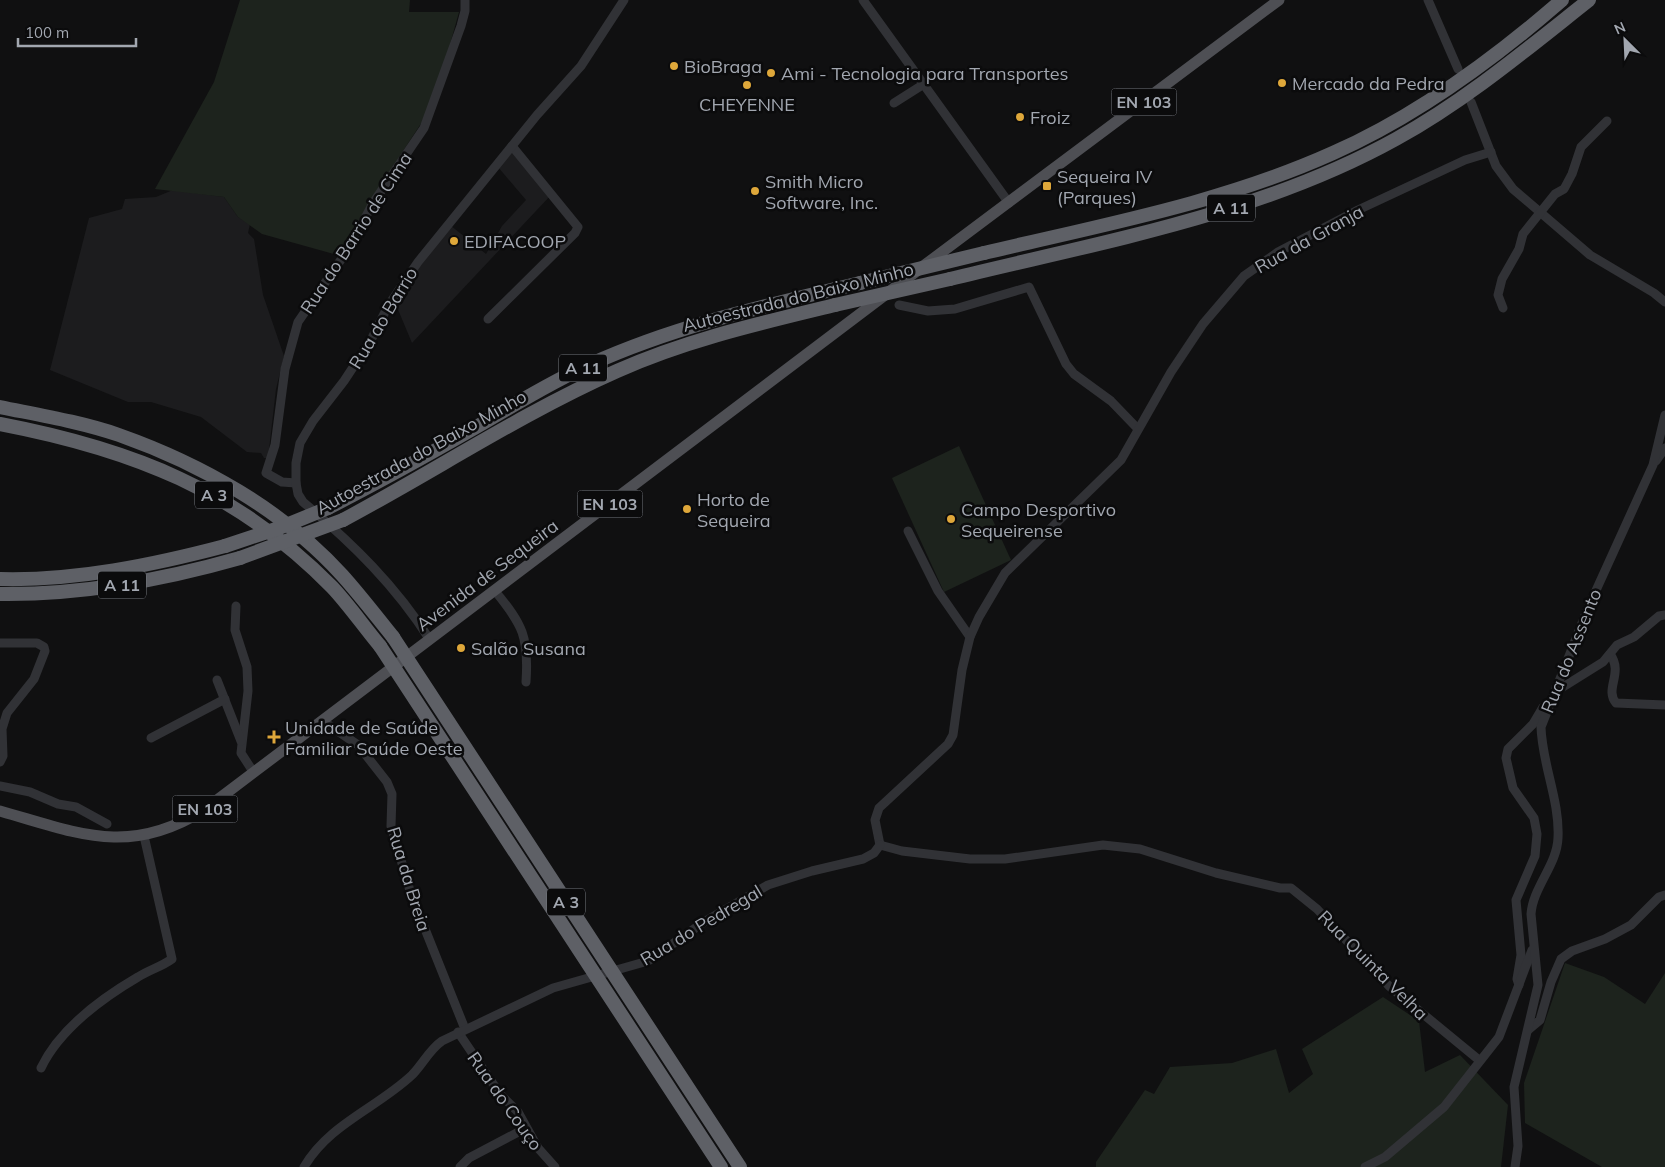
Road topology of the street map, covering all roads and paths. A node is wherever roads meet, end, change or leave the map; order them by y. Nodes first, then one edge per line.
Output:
1 (464, 0) edge
2 (624, 0) edge
3 (863, 0) edge
4 (1279, 0) edge
5 (1428, 0) edge
6 (1562, 0) edge
7 (1589, 0) edge
8 (1458, 69) dead end
9 (924, 84) junction
10 (1471, 102) dead end
11 (894, 103) dead end
12 (1607, 121) dead end
13 (512, 146) junction
14 (1491, 152) junction
15 (1009, 203) junction
16 (1539, 213) junction
17 (1665, 302) edge
18 (899, 306) dead end
19 (1503, 308) dead end
20 (488, 319) dead end
21 (0, 407) edge
22 (1665, 415) edge
23 (0, 424) edge
24 (1664, 425) edge
25 (1138, 429) junction
26 (1665, 448) edge
27 (1653, 465) junction
28 (296, 483) junction
29 (908, 531) dead end
30 (0, 579) edge
31 (495, 591) junction
32 (0, 594) edge
33 (236, 606) dead end
34 (1665, 615) edge
35 (970, 637) junction
36 (430, 640) junction
37 (0, 643) edge
38 (1610, 654) junction
39 (217, 680) dead end
40 (526, 682) dead end
41 (1555, 689) junction
42 (225, 699) junction
43 (1665, 705) edge
44 (323, 722) junction
45 (151, 738) dead end
46 (241, 741) junction
47 (0, 762) edge
48 (254, 773) junction
49 (0, 786) edge
50 (0, 811) edge
51 (107, 824) dead end
52 (144, 836) junction
53 (880, 845) junction
54 (1665, 895) edge
55 (1534, 945) junction
56 (1519, 985) junction
57 (462, 1031) junction
58 (1527, 1031) junction
59 (1479, 1060) junction
60 (41, 1068) dead end
61 (526, 1128) junction
62 (304, 1167) edge
63 (460, 1167) edge
64 (555, 1167) edge
65 (721, 1167) edge
66 (740, 1167) edge
67 (1365, 1167) edge
68 (1515, 1167) edge

1 - 28 street, Rua do Barrio de Cima
2 - 13 street, Rua do Barrio
3 - 9 street
4 - 15 main road, EN 103
5 - 8 street
6 - 30 highway, Autoestrada do Baixo Minho / A 11, bridge
7 - 32 highway, Autoestrada do Baixo Minho / A 11, bridge
9 - 11 street
9 - 15 street
10 - 14 street
12 - 16 street
13 - 20 street
13 - 28 street, Rua do Barrio
14 - 16 street
14 - 25 street, Rua da Granja
15 - 31 main road, Avenida de Sequeira / EN 103
16 - 17 street
16 - 19 street
18 - 25 street
21 - 66 highway, A 3, bridge
22 - 24 street
23 - 65 highway, A 3, bridge
24 - 27 street
25 - 35 street, Rua da Granja
26 - 27 street
27 - 41 street, Rua do Assento
28 - 36 street, Rua do Barrio
29 - 35 street
31 - 36 main road, Avenida de Sequeira / EN 103
31 - 40 street
33 - 46 street
34 - 38 street
35 - 53 street, Rua da Granja
36 - 44 main road, Avenida de Sequeira / EN 103
37 - 47 street
38 - 41 street
38 - 43 street
39 - 42 street
41 - 55 street, Rua do Assento
41 - 56 street
42 - 45 street
42 - 46 street
44 - 48 main road, Avenida de Sequeira / EN 103
44 - 57 street, Rua da Breia
46 - 48 street
48 - 52 main road, Avenida de Sequeira / EN 103
49 - 51 street
50 - 52 main road, Avenida de Sequeira / EN 103
52 - 60 street
53 - 57 street, Rua do Pedregal
53 - 59 street, Rua Quinta Velha
54 - 58 street
55 - 56 street
55 - 58 street, Rua do Assento
56 - 59 street
57 - 61 street, Rua do Couço
57 - 62 street, Rua do Pedregal
58 - 68 street, Rua do Assento
59 - 67 street
61 - 63 street
61 - 64 street, Rua do Couço

